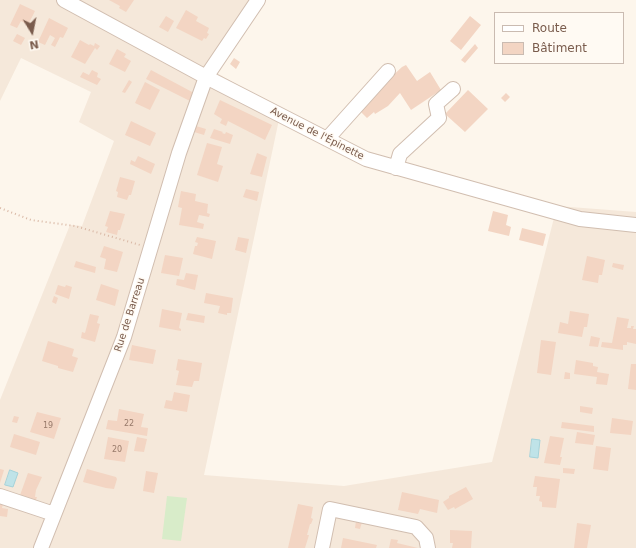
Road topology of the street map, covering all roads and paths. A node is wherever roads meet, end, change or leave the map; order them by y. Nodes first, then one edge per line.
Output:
1 (64, 0) edge
2 (258, 0) edge
3 (388, 71) dead end
4 (206, 77) junction
5 (453, 90) dead end
6 (327, 140) junction
7 (396, 168) junction
8 (0, 208) edge
9 (636, 225) edge
10 (151, 248) junction
11 (0, 496) edge
12 (54, 514) junction
13 (41, 548) edge
14 (322, 548) edge
15 (428, 548) edge

1 - 4 street, Avenue de l'Épinette
2 - 4 street, Rue de Barreau
3 - 6 street
4 - 6 street, Avenue de l'Épinette
4 - 10 street, Rue de Barreau
5 - 7 street
6 - 7 street, Avenue de l'Épinette
7 - 9 street, Avenue de l'Épinette
8 - 10 path
10 - 12 street, Rue de Barreau
11 - 12 street
12 - 13 street, Rue de Barreau
14 - 15 street

